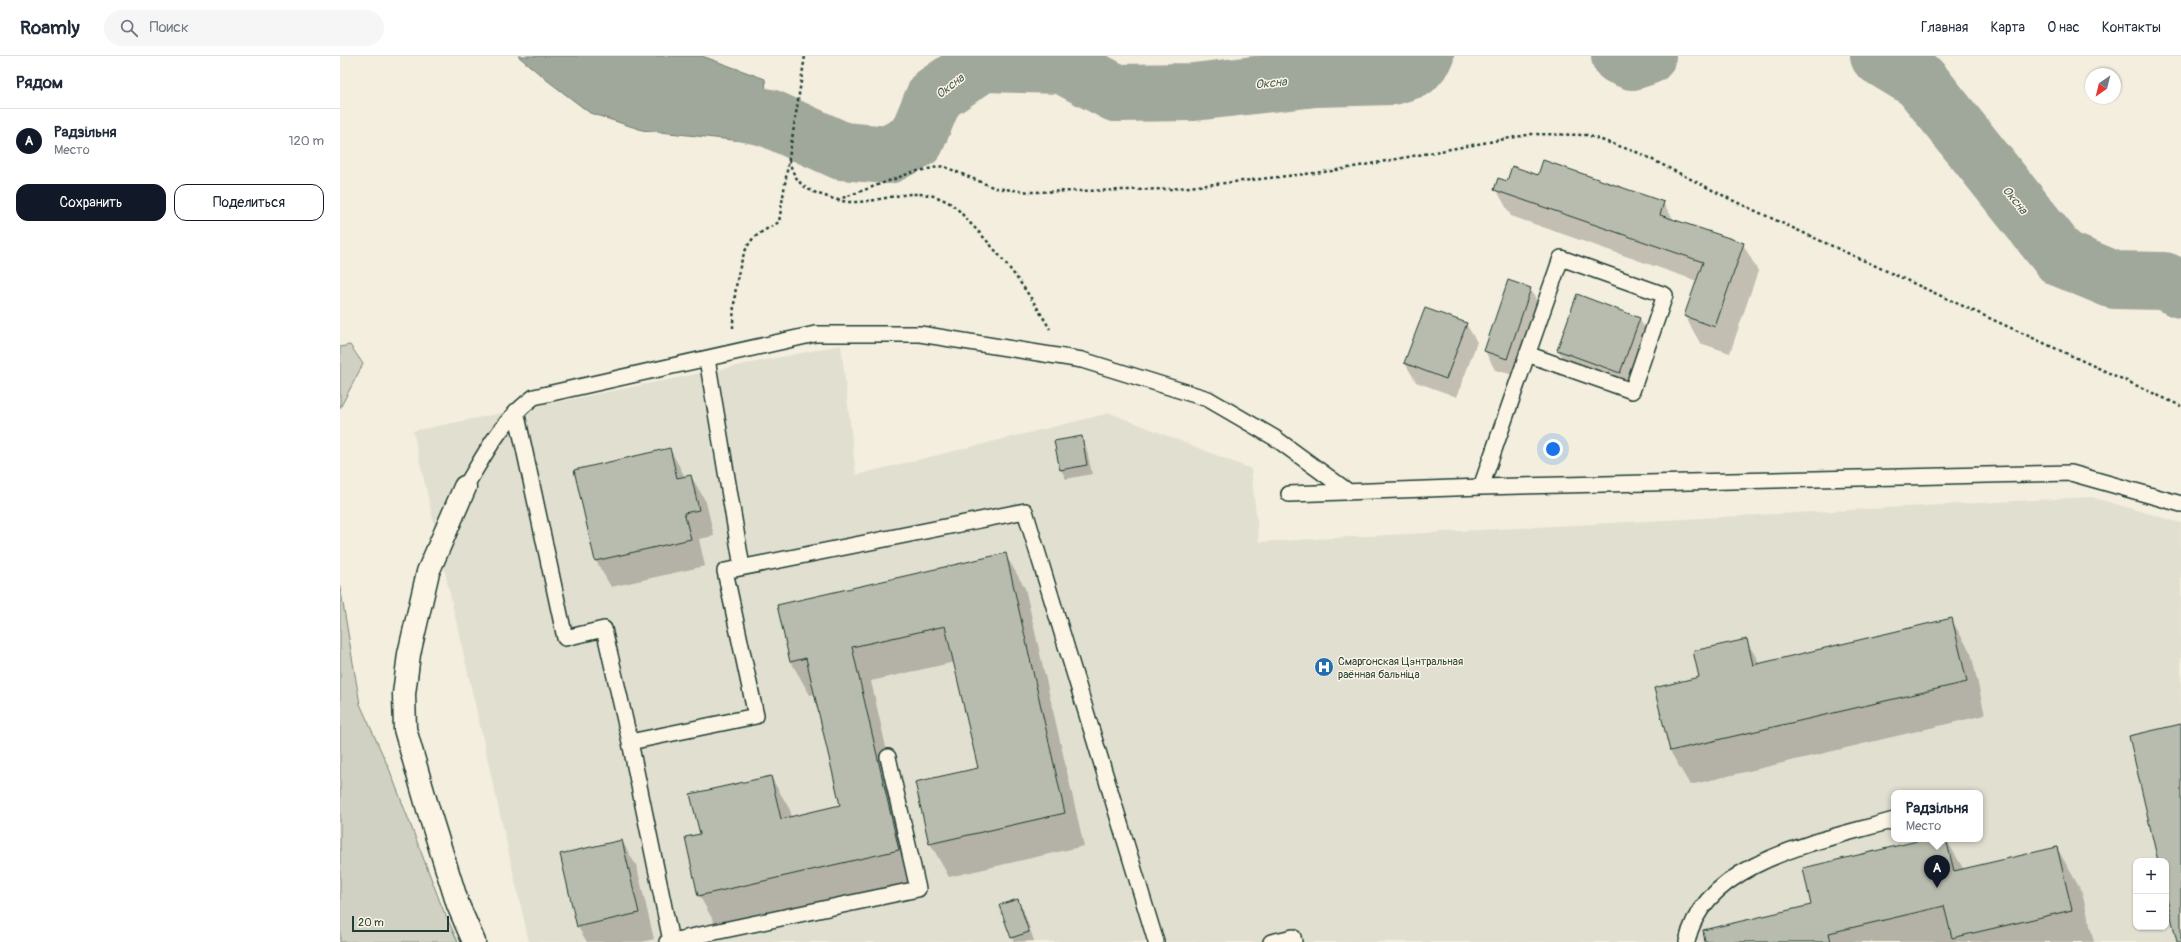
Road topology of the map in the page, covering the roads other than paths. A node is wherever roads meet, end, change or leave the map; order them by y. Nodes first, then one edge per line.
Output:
1 (1527, 354) junction
2 (707, 359) junction
3 (516, 411) junction
4 (1481, 487) junction
5 (466, 488) joint
6 (1348, 492) junction
7 (1289, 494) dead end
8 (2181, 504) edge
9 (742, 568) junction
10 (630, 742) junction
11 (888, 758) dead end
12 (1891, 821) edge
13 (669, 941) edge
14 (474, 942) edge
15 (1156, 942) edge
16 (1271, 942) edge
17 (1294, 942) edge
18 (1687, 942) edge

1 - 1 lane
1 - 4 lane
2 - 3 lane
2 - 6 lane
2 - 9 lane
3 - 5 lane
3 - 10 lane
4 - 6 lane
4 - 8 lane
5 - 14 street
6 - 7 lane
9 - 10 lane
9 - 15 lane
10 - 13 lane
11 - 13 lane
12 - 18 lane
16 - 17 lane

